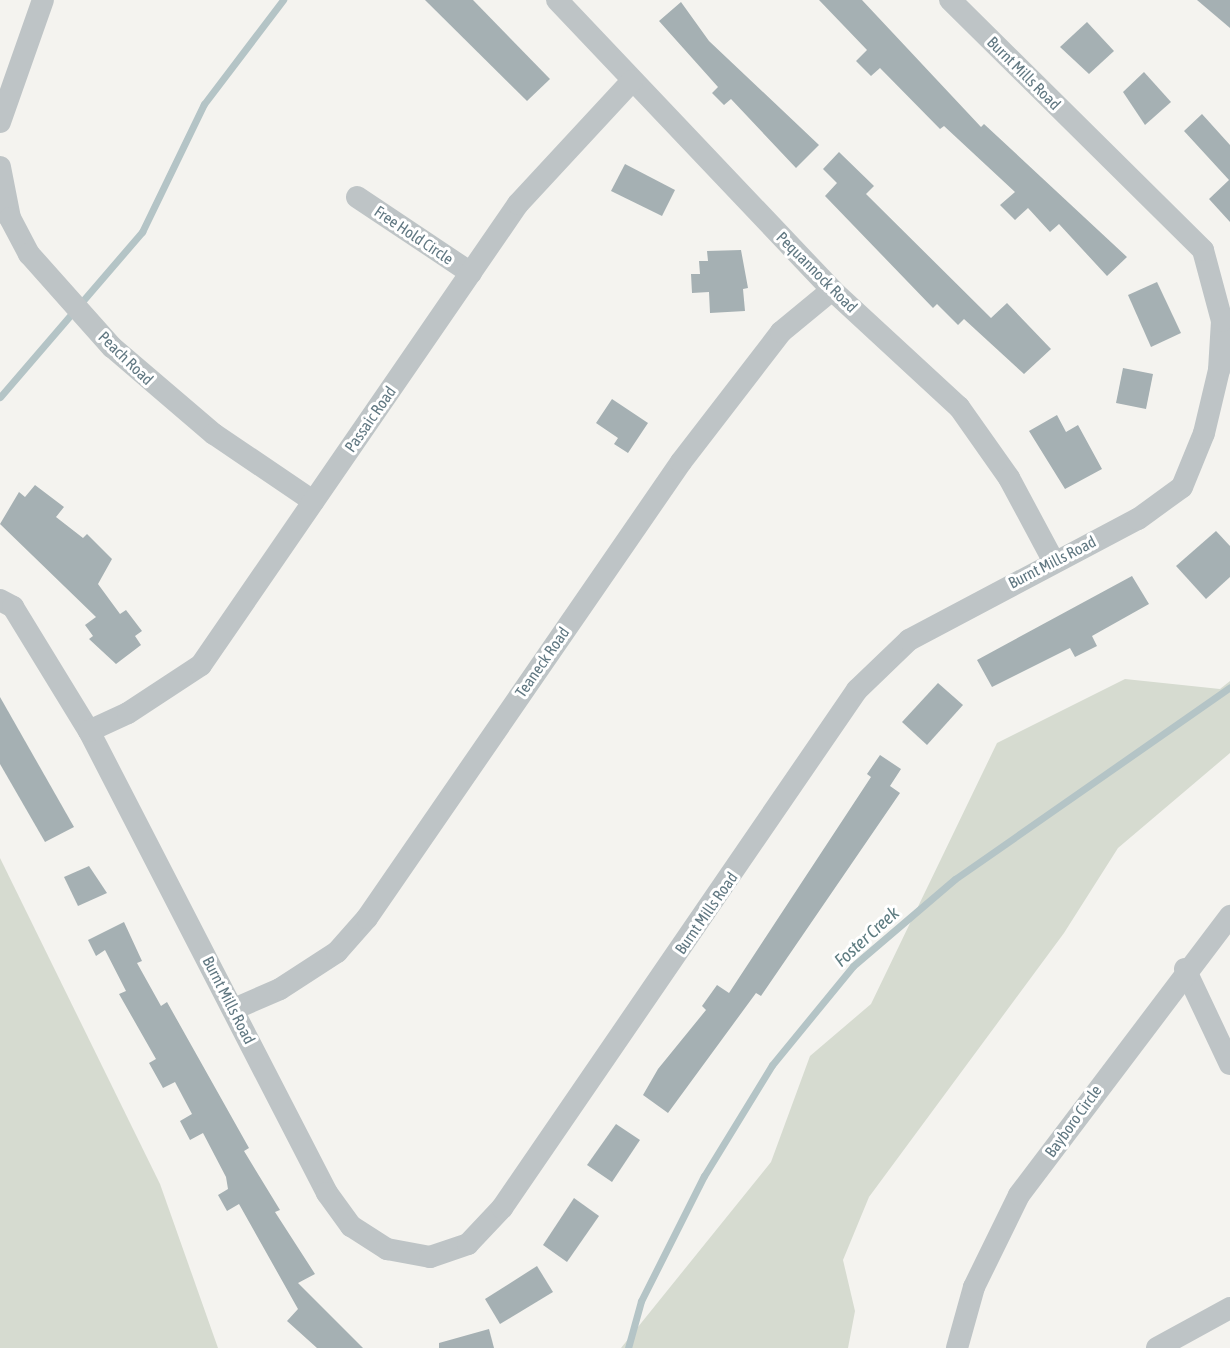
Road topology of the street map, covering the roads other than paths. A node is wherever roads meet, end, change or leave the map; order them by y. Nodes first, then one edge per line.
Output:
1 (43, 0) edge
2 (557, 0) edge
3 (950, 0) edge
4 (632, 81) junction
5 (0, 123) edge
6 (0, 167) edge
7 (357, 197) dead end
8 (471, 273) junction
9 (832, 290) junction
10 (313, 501) junction
11 (1053, 560) junction
12 (0, 600) edge
13 (88, 731) junction
14 (1230, 916) edge
15 (1185, 969) junction
16 (234, 1010) junction
17 (1230, 1064) edge
18 (1230, 1308) edge
19 (957, 1348) edge
20 (1157, 1348) edge

1 - 5 street
2 - 4 street, Pequannock Road
3 - 11 street, Burnt Mills Road
4 - 8 street, Passaic Road
4 - 9 street, Pequannock Road
6 - 10 street, Peach Road
7 - 8 street, Free Hold Circle
8 - 10 street, Passaic Road
9 - 11 street, Pequannock Road
9 - 16 street, Teaneck Road
10 - 13 street, Passaic Road
11 - 16 street, Burnt Mills Road
12 - 13 street, Burnt Mills Road
13 - 16 street, Burnt Mills Road
14 - 15 street, Bayboro Circle
15 - 17 street
15 - 19 street, Bayboro Circle
18 - 20 street

